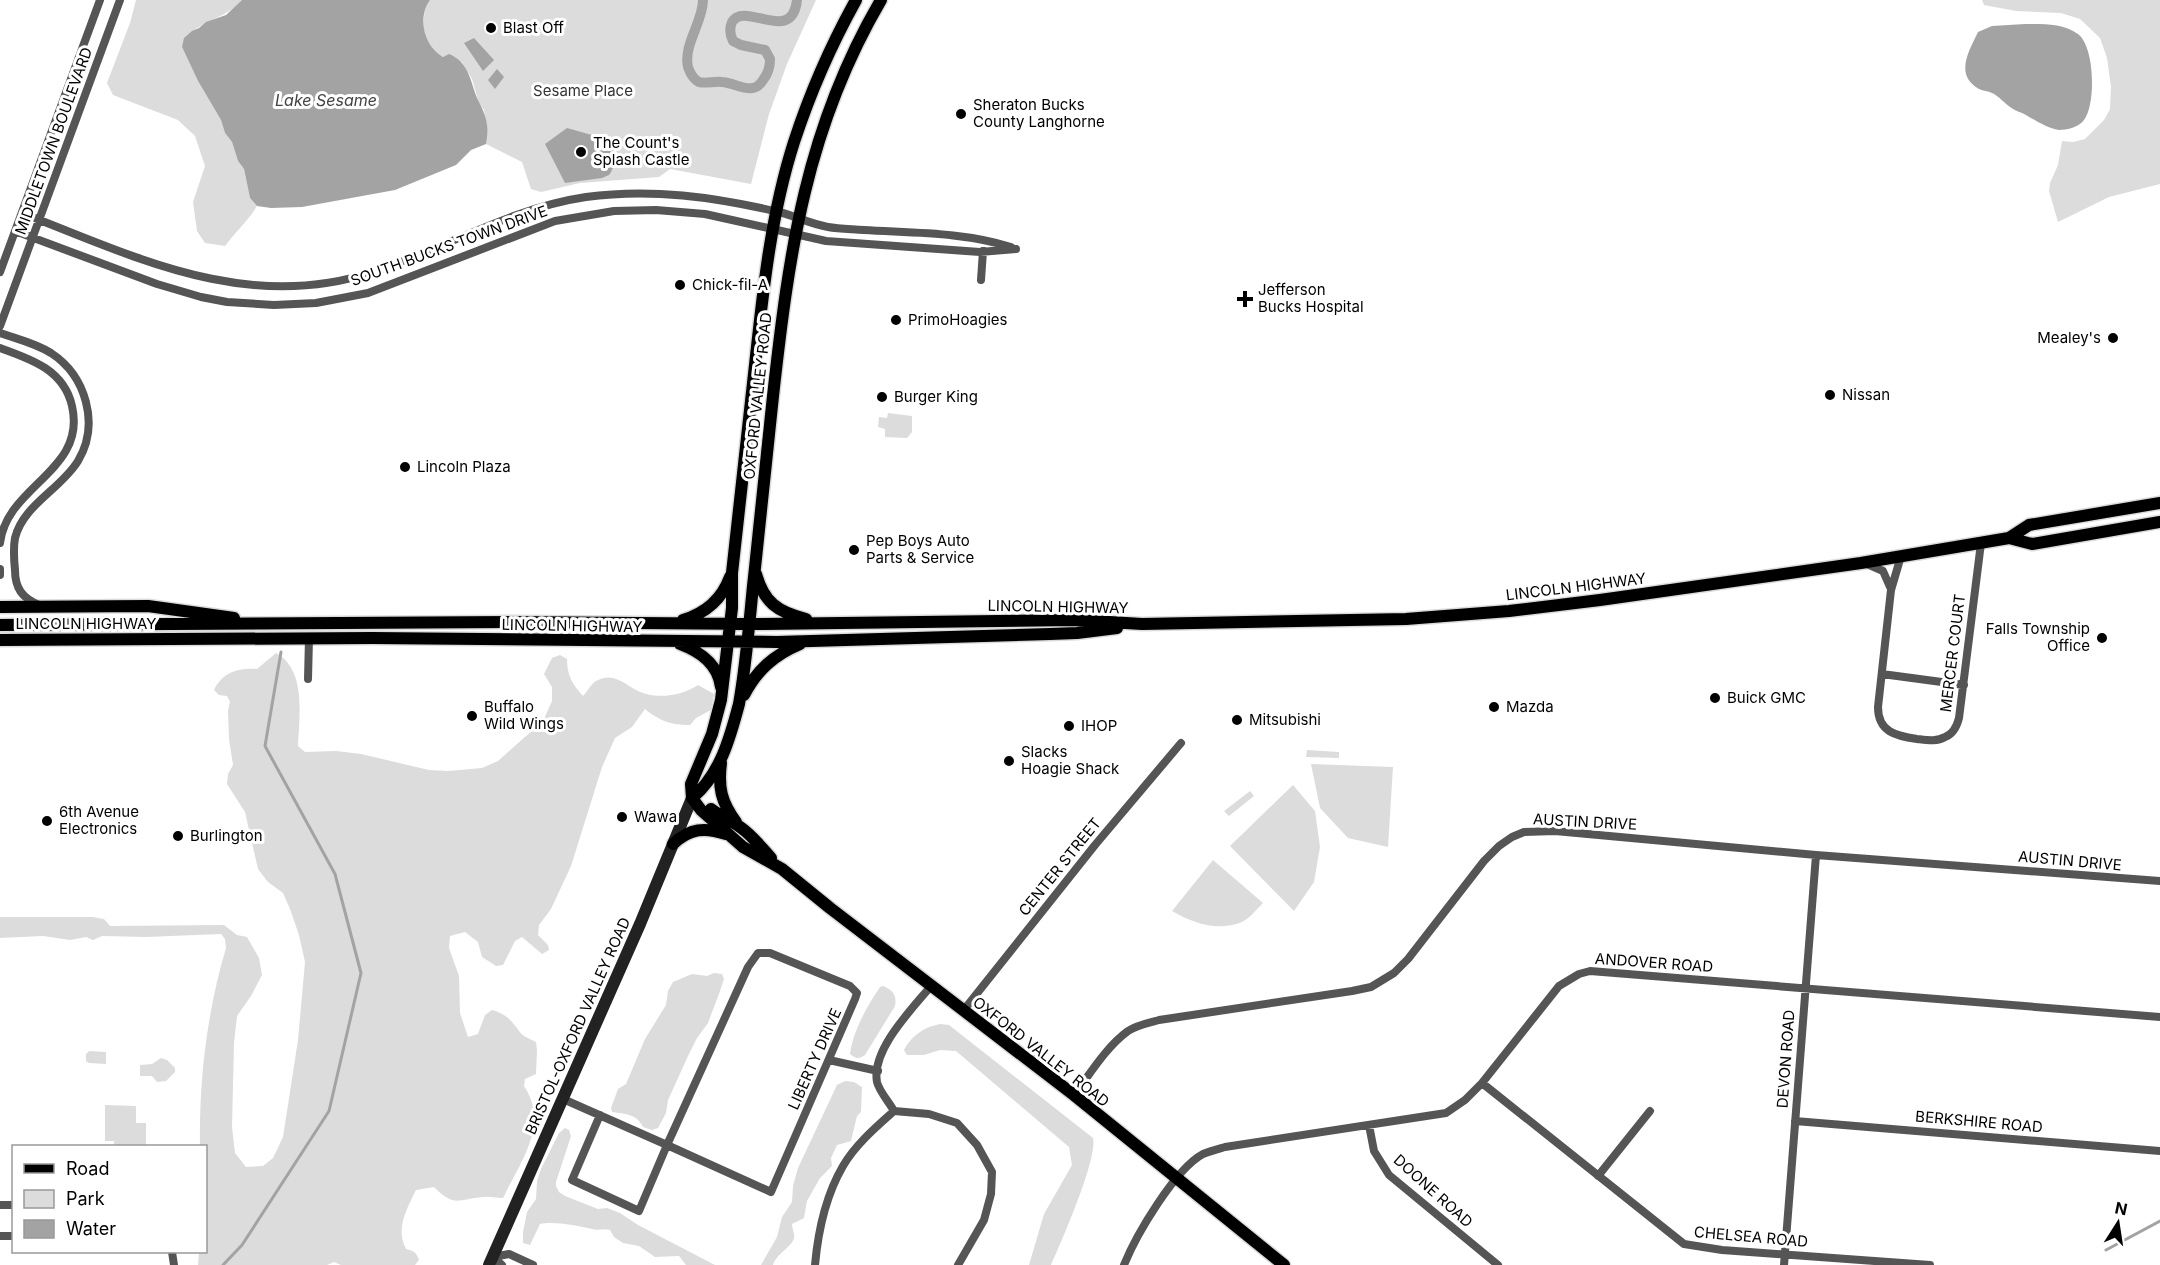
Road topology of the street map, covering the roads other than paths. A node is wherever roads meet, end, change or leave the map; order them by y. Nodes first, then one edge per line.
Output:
1 (100, 0) edge
2 (120, 0) edge
3 (856, 0) edge
4 (881, 0) edge
5 (776, 212) junction
6 (22, 213) junction
7 (798, 217) junction
8 (39, 220) junction
9 (773, 229) junction
10 (15, 231) junction
11 (794, 234) junction
12 (32, 237) junction
13 (983, 251) junction
14 (0, 272) edge
15 (981, 280) dead end
16 (0, 326) edge
17 (0, 333) edge
18 (0, 348) edge
19 (2160, 503) edge
20 (2160, 522) edge
21 (2009, 538) junction
22 (0, 543) edge
23 (1981, 543) junction
24 (1901, 556) junction
25 (1861, 563) junction
26 (0, 569) edge
27 (754, 570) junction
28 (732, 573) junction
29 (0, 575) edge
30 (1891, 590) junction
31 (43, 606) junction
32 (0, 607) edge
33 (673, 623) junction
34 (730, 623) junction
35 (821, 623) junction
36 (281, 624) junction
37 (749, 624) junction
38 (1142, 624) junction
39 (0, 626) edge
40 (309, 638) junction
41 (0, 640) edge
42 (673, 641) junction
43 (728, 642) junction
44 (747, 642) junction
45 (806, 642) junction
46 (1882, 674) junction
47 (308, 679) dead end
48 (1964, 685) junction
49 (721, 700) junction
50 (739, 704) junction
51 (1181, 743) dead end
52 (722, 758) junction
53 (692, 798) junction
54 (738, 825) junction
55 (726, 834) junction
56 (673, 844) junction
57 (1816, 855) junction
58 (777, 865) junction
59 (2160, 881) edge
60 (931, 986) junction
61 (1805, 988) junction
62 (963, 1011) junction
63 (2160, 1017) edge
64 (829, 1060) junction
65 (878, 1071) junction
66 (1482, 1083) junction
67 (1074, 1095) junction
68 (563, 1099) junction
69 (894, 1110) junction
70 (1650, 1111) dead end
71 (600, 1116) junction
72 (1795, 1121) junction
73 (1369, 1125) junction
74 (667, 1145) junction
75 (2160, 1151) edge
76 (1598, 1176) junction
77 (1178, 1179) junction
78 (1785, 1253) junction
79 (495, 1262) edge
80 (1282, 1264) edge
81 (533, 1265) edge
82 (815, 1265) edge
83 (958, 1265) edge
84 (1124, 1265) edge
85 (1498, 1265) edge
86 (1784, 1265) edge
87 (1930, 1265) edge

1 - 6 street, MIDDLETOWN BOULEVARD
2 - 8 street, MIDDLETOWN BOULEVARD
3 - 5 main road, OXFORD VALLEY ROAD
4 - 7 main road, OXFORD VALLEY ROAD
5 - 7 street, SOUTH BUCKS TOWN DRIVE
5 - 8 street, SOUTH BUCKS TOWN DRIVE
5 - 9 main road, OXFORD VALLEY ROAD
6 - 8 street, SOUTH BUCKS TOWN DRIVE
6 - 10 street, MIDDLETOWN BOULEVARD
7 - 11 main road, OXFORD VALLEY ROAD
7 - 13 street, SOUTH BUCKS TOWN DRIVE
8 - 12 street, MIDDLETOWN BOULEVARD
9 - 11 street, SOUTH BUCKS TOWN DRIVE
9 - 12 street, SOUTH BUCKS TOWN DRIVE
9 - 28 main road, OXFORD VALLEY ROAD
10 - 12 street, SOUTH BUCKS TOWN DRIVE
10 - 14 street, MIDDLETOWN BOULEVARD
11 - 13 street, SOUTH BUCKS TOWN DRIVE
11 - 27 main road, OXFORD VALLEY ROAD
12 - 16 street, MIDDLETOWN BOULEVARD
13 - 15 street
17 - 31 street
18 - 22 street
19 - 21 main road, LINCOLN HIGHWAY
20 - 21 main road, LINCOLN HIGHWAY
21 - 23 main road, LINCOLN HIGHWAY
23 - 24 main road, LINCOLN HIGHWAY
23 - 48 street, MERCER COURT
24 - 25 main road, LINCOLN HIGHWAY
24 - 30 street, MERCER COURT
25 - 30 street
25 - 38 main road, LINCOLN HIGHWAY
26 - 29 street
27 - 35 main road
27 - 37 main road, OXFORD VALLEY ROAD
28 - 33 main road
28 - 34 main road, OXFORD VALLEY ROAD
30 - 46 street, MERCER COURT
31 - 32 main road
31 - 36 main road
33 - 34 main road, LINCOLN HIGHWAY
33 - 36 main road, LINCOLN HIGHWAY
34 - 37 main road, LINCOLN HIGHWAY
34 - 43 main road, OXFORD VALLEY ROAD
35 - 37 main road, LINCOLN HIGHWAY
35 - 38 main road, LINCOLN HIGHWAY
36 - 39 main road, LINCOLN HIGHWAY
37 - 44 main road, OXFORD VALLEY ROAD
38 - 45 main road, LINCOLN HIGHWAY
40 - 41 main road, LINCOLN HIGHWAY
40 - 42 main road, LINCOLN HIGHWAY
40 - 47 street
42 - 43 main road, LINCOLN HIGHWAY
42 - 49 main road
43 - 44 main road, LINCOLN HIGHWAY
43 - 49 main road, OXFORD VALLEY ROAD
44 - 45 main road, LINCOLN HIGHWAY
44 - 50 main road, OXFORD VALLEY ROAD
45 - 50 main road
46 - 48 street
46 - 48 street, MERCER COURT
49 - 53 main road, OXFORD VALLEY ROAD
50 - 52 main road, OXFORD VALLEY ROAD
51 - 62 street, CENTER STREET
52 - 53 main road, OXFORD VALLEY ROAD
52 - 54 main road
53 - 54 main road, OXFORD VALLEY ROAD
53 - 55 main road, OXFORD VALLEY ROAD
53 - 56 main road, BRISTOL-OXFORD VALLEY ROAD
54 - 58 main road, OXFORD VALLEY ROAD
55 - 56 main road
55 - 58 main road, OXFORD VALLEY ROAD
56 - 68 main road, BRISTOL-OXFORD VALLEY ROAD
57 - 59 street, AUSTIN DRIVE
57 - 61 street, DEVON ROAD
57 - 67 street, AUSTIN DRIVE
58 - 60 main road, OXFORD VALLEY ROAD
60 - 62 main road, OXFORD VALLEY ROAD
60 - 65 street
61 - 63 street, ANDOVER ROAD
61 - 66 street, ANDOVER ROAD
61 - 72 street, DEVON ROAD
62 - 67 main road, OXFORD VALLEY ROAD
64 - 65 street
64 - 74 street, LIBERTY DRIVE
64 - 74 street, LIBERTY DRIVE
65 - 69 street
66 - 73 street, ANDOVER ROAD
66 - 76 street, CHELSEA ROAD
67 - 77 main road, OXFORD VALLEY ROAD
68 - 71 street, LIBERTY DRIVE
68 - 79 main road, BRISTOL-OXFORD VALLEY ROAD
69 - 82 street
69 - 83 street
70 - 76 street
71 - 74 street, LIBERTY DRIVE
71 - 74 street
72 - 75 street, BERKSHIRE ROAD
72 - 78 street, DEVON ROAD
73 - 77 street, ANDOVER ROAD
73 - 85 street, DOONE ROAD
76 - 78 street, CHELSEA ROAD
77 - 80 main road, OXFORD VALLEY ROAD
77 - 84 street, ANDOVER ROAD
78 - 86 street, DEVON ROAD
78 - 87 street, CHELSEA ROAD
79 - 81 street

